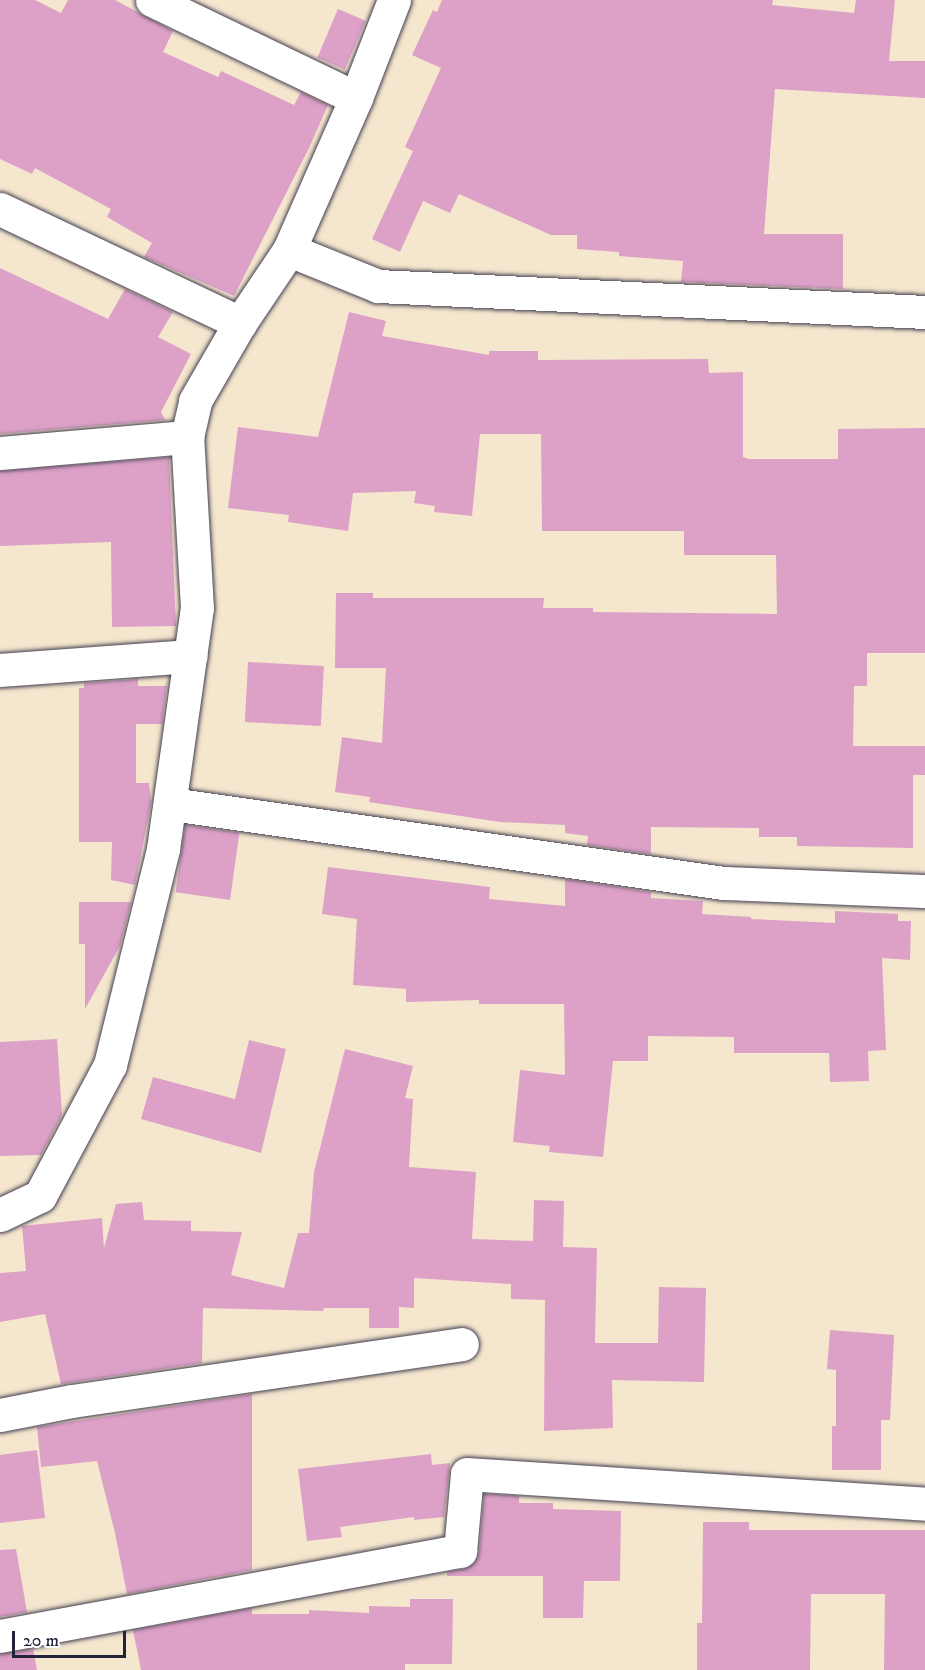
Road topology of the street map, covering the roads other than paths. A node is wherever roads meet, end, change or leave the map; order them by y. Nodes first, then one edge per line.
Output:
1 (152, 0) edge
2 (394, 0) edge
3 (356, 98) junction
4 (0, 209) edge
5 (289, 250) junction
6 (925, 312) edge
7 (240, 323) junction
8 (187, 437) junction
9 (0, 453) edge
10 (190, 656) junction
11 (0, 670) edge
12 (171, 804) junction
13 (925, 891) edge
14 (0, 1215) edge
15 (462, 1344) dead end
16 (0, 1415) edge
17 (925, 1504) edge
18 (0, 1636) edge

1 - 3 street
2 - 3 street
3 - 5 street
4 - 7 street
5 - 6 street
5 - 7 street
7 - 8 street
8 - 9 street
8 - 10 street
10 - 11 street
10 - 12 street
12 - 13 street
12 - 14 street
15 - 16 street
17 - 18 street

